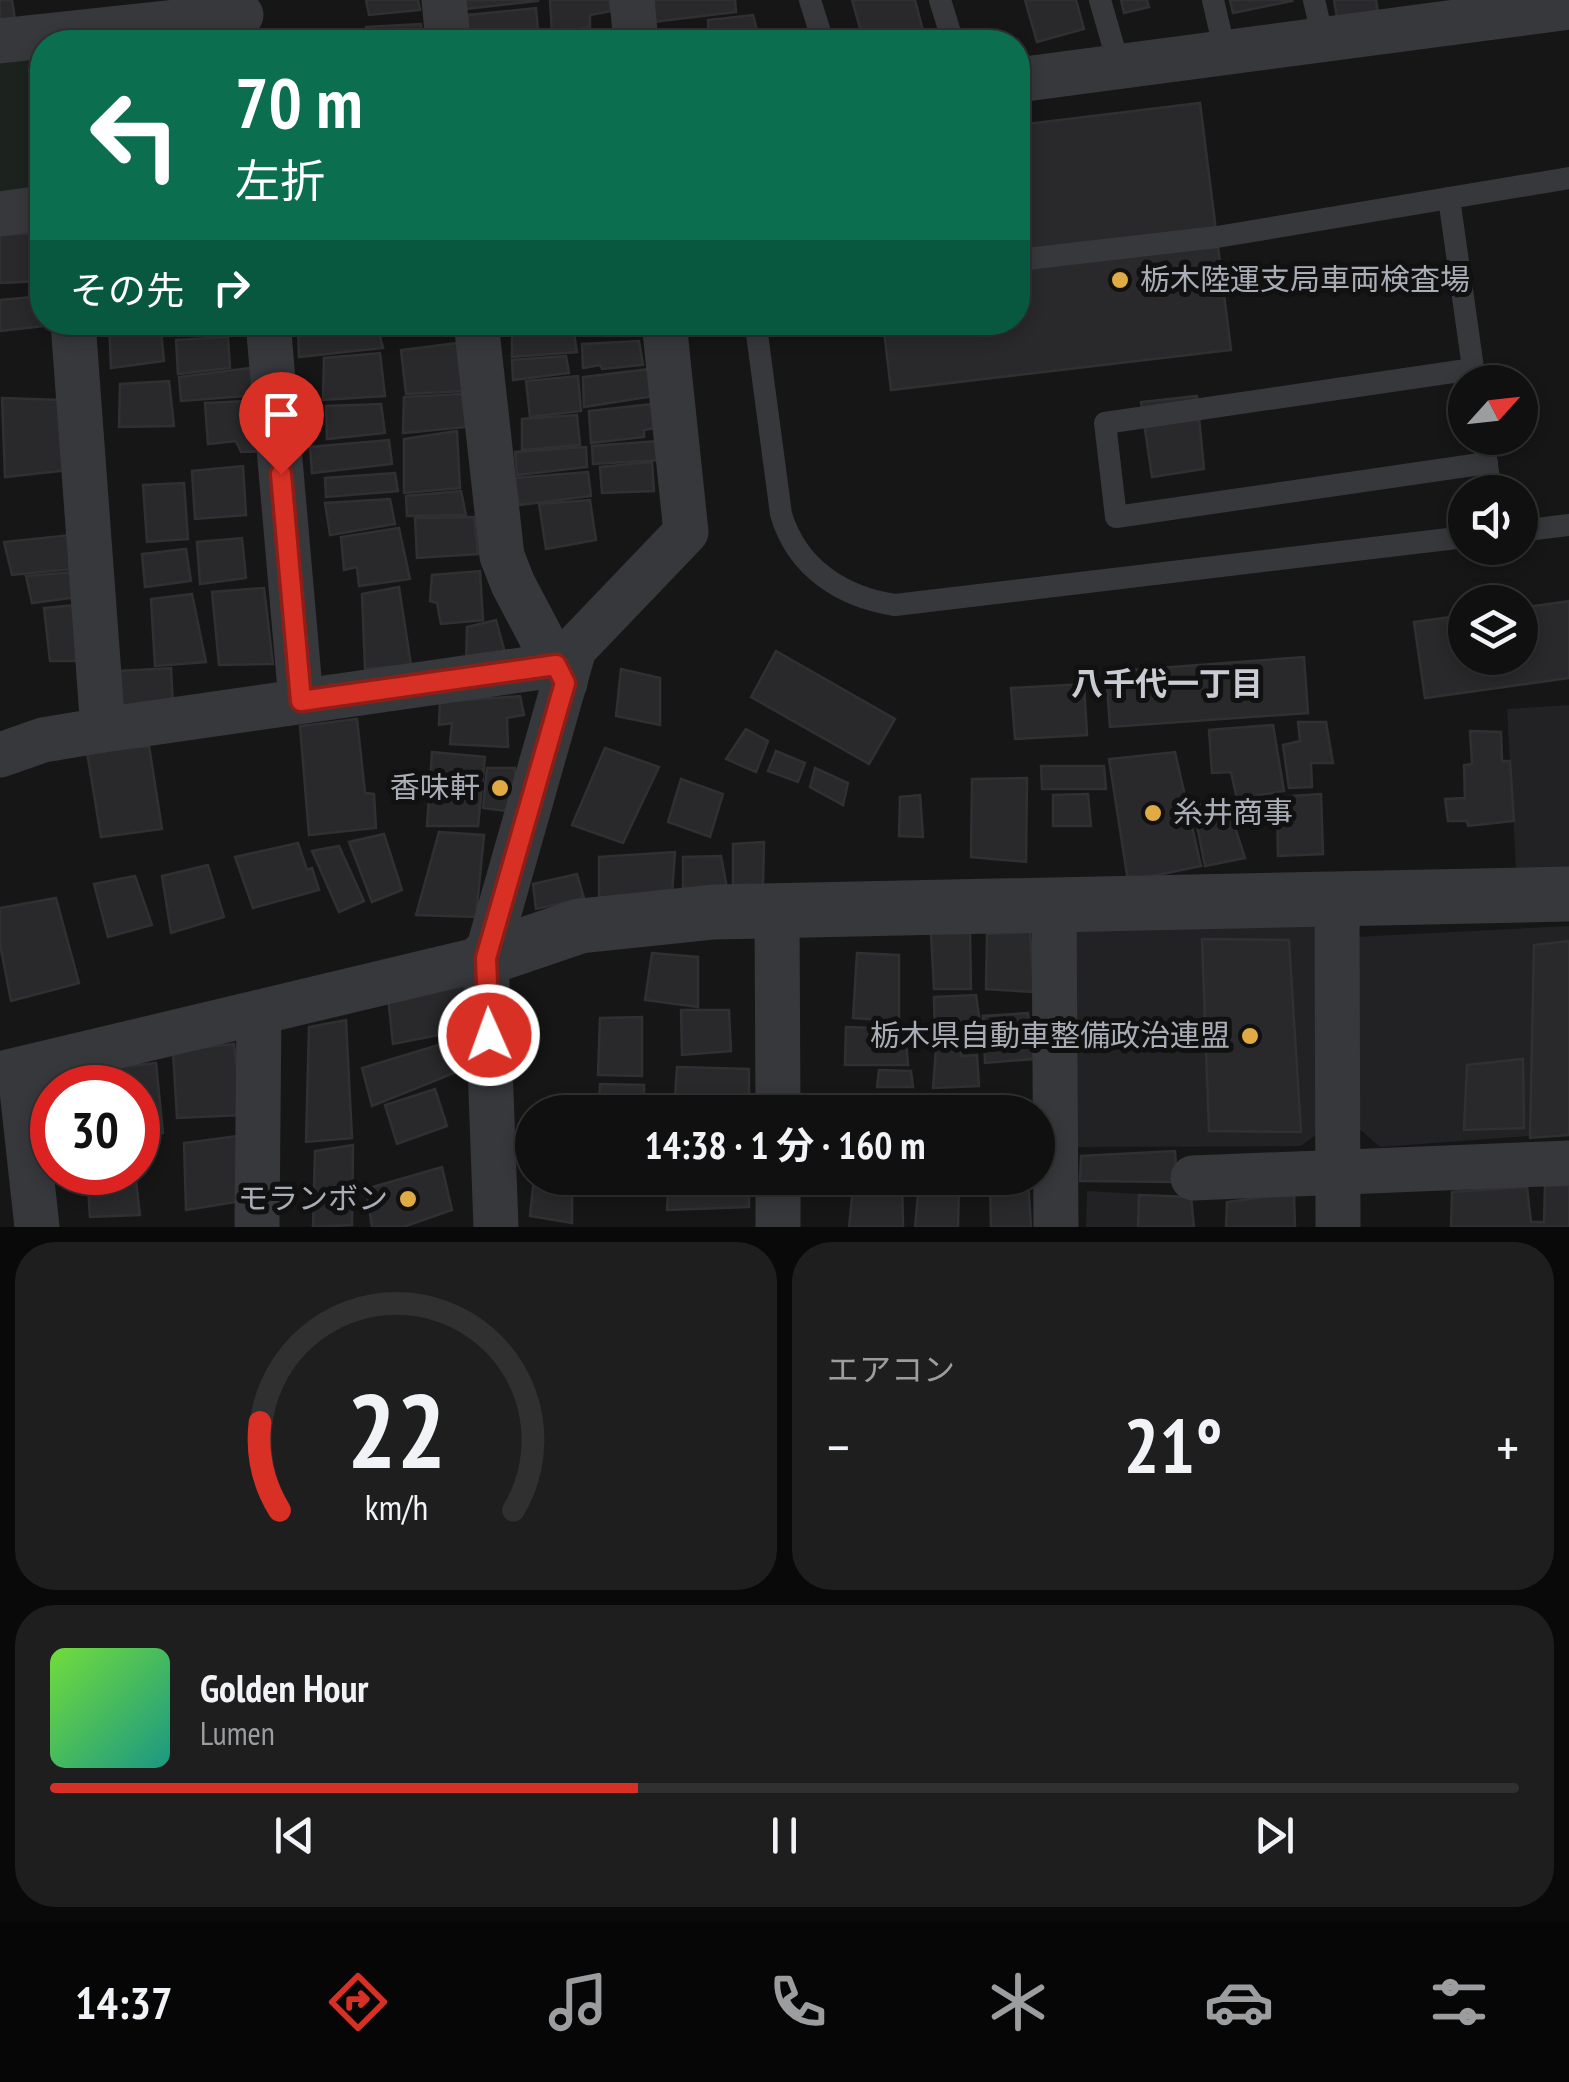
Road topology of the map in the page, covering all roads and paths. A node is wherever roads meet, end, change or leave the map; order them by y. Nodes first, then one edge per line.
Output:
1 (444, 0) edge
2 (632, 0) edge
3 (810, 0) edge
4 (940, 0) edge
5 (1100, 0) edge
6 (1212, 0) edge
7 (1569, 7) edge
8 (1480, 9) edge
9 (52, 18) edge
10 (242, 19) edge
11 (1319, 20) edge
12 (447, 30) edge
13 (635, 30) edge
14 (819, 30) edge
15 (949, 30) edge
16 (0, 41) edge
17 (1225, 52) junction
18 (1119, 66) junction
19 (1030, 78) edge
20 (1569, 178) edge
21 (1449, 198) junction
22 (30, 210) edge
23 (0, 214) edge
24 (1030, 259) edge
25 (74, 335) edge
26 (269, 335) edge
27 (477, 335) edge
28 (665, 335) edge
29 (757, 335) edge
30 (1472, 365) edge
31 (1448, 379) edge
32 (1486, 455) edge
33 (1487, 463) junction
34 (1489, 475) edge
35 (1569, 525) edge
36 (1538, 529) edge
37 (1448, 539) edge
38 (560, 674) junction
39 (301, 701) junction
40 (104, 730) junction
41 (0, 755) edge
42 (1569, 894) edge
43 (1337, 899) junction
44 (1054, 905) junction
45 (777, 911) junction
46 (486, 958) junction
47 (259, 1014) junction
48 (10, 1073) edge
49 (778, 1095) edge
50 (1569, 1163) edge
51 (1339, 1172) junction
52 (1193, 1178) dead end
53 (778, 1195) edge
54 (38, 1227) edge
55 (257, 1227) edge
56 (496, 1227) edge
57 (778, 1227) edge
58 (1056, 1227) edge
59 (1338, 1227) edge

1 - 12 street
2 - 13 street
3 - 14 lane
4 - 15 lane
5 - 18 lane
6 - 17 lane
7 - 8 street
8 - 11 street
9 - 10 street
9 - 16 street
11 - 17 street
17 - 18 street
18 - 19 street
20 - 21 lane
21 - 24 lane
21 - 30 lane
22 - 23 street
25 - 40 street
26 - 39 street
27 - 38 street
28 - 38 street
29 - 37 lane
31 - 33 lane
32 - 33 lane
33 - 34 lane
35 - 36 lane
38 - 39 street
38 - 46 street
39 - 40 street
40 - 41 street
42 - 43 street
43 - 44 street
43 - 51 street
44 - 45 street
44 - 58 street
45 - 46 street
45 - 49 street
46 - 47 street
46 - 56 street
47 - 48 street
47 - 55 street
48 - 54 street
50 - 51 street
51 - 52 street
51 - 59 street
53 - 57 street

